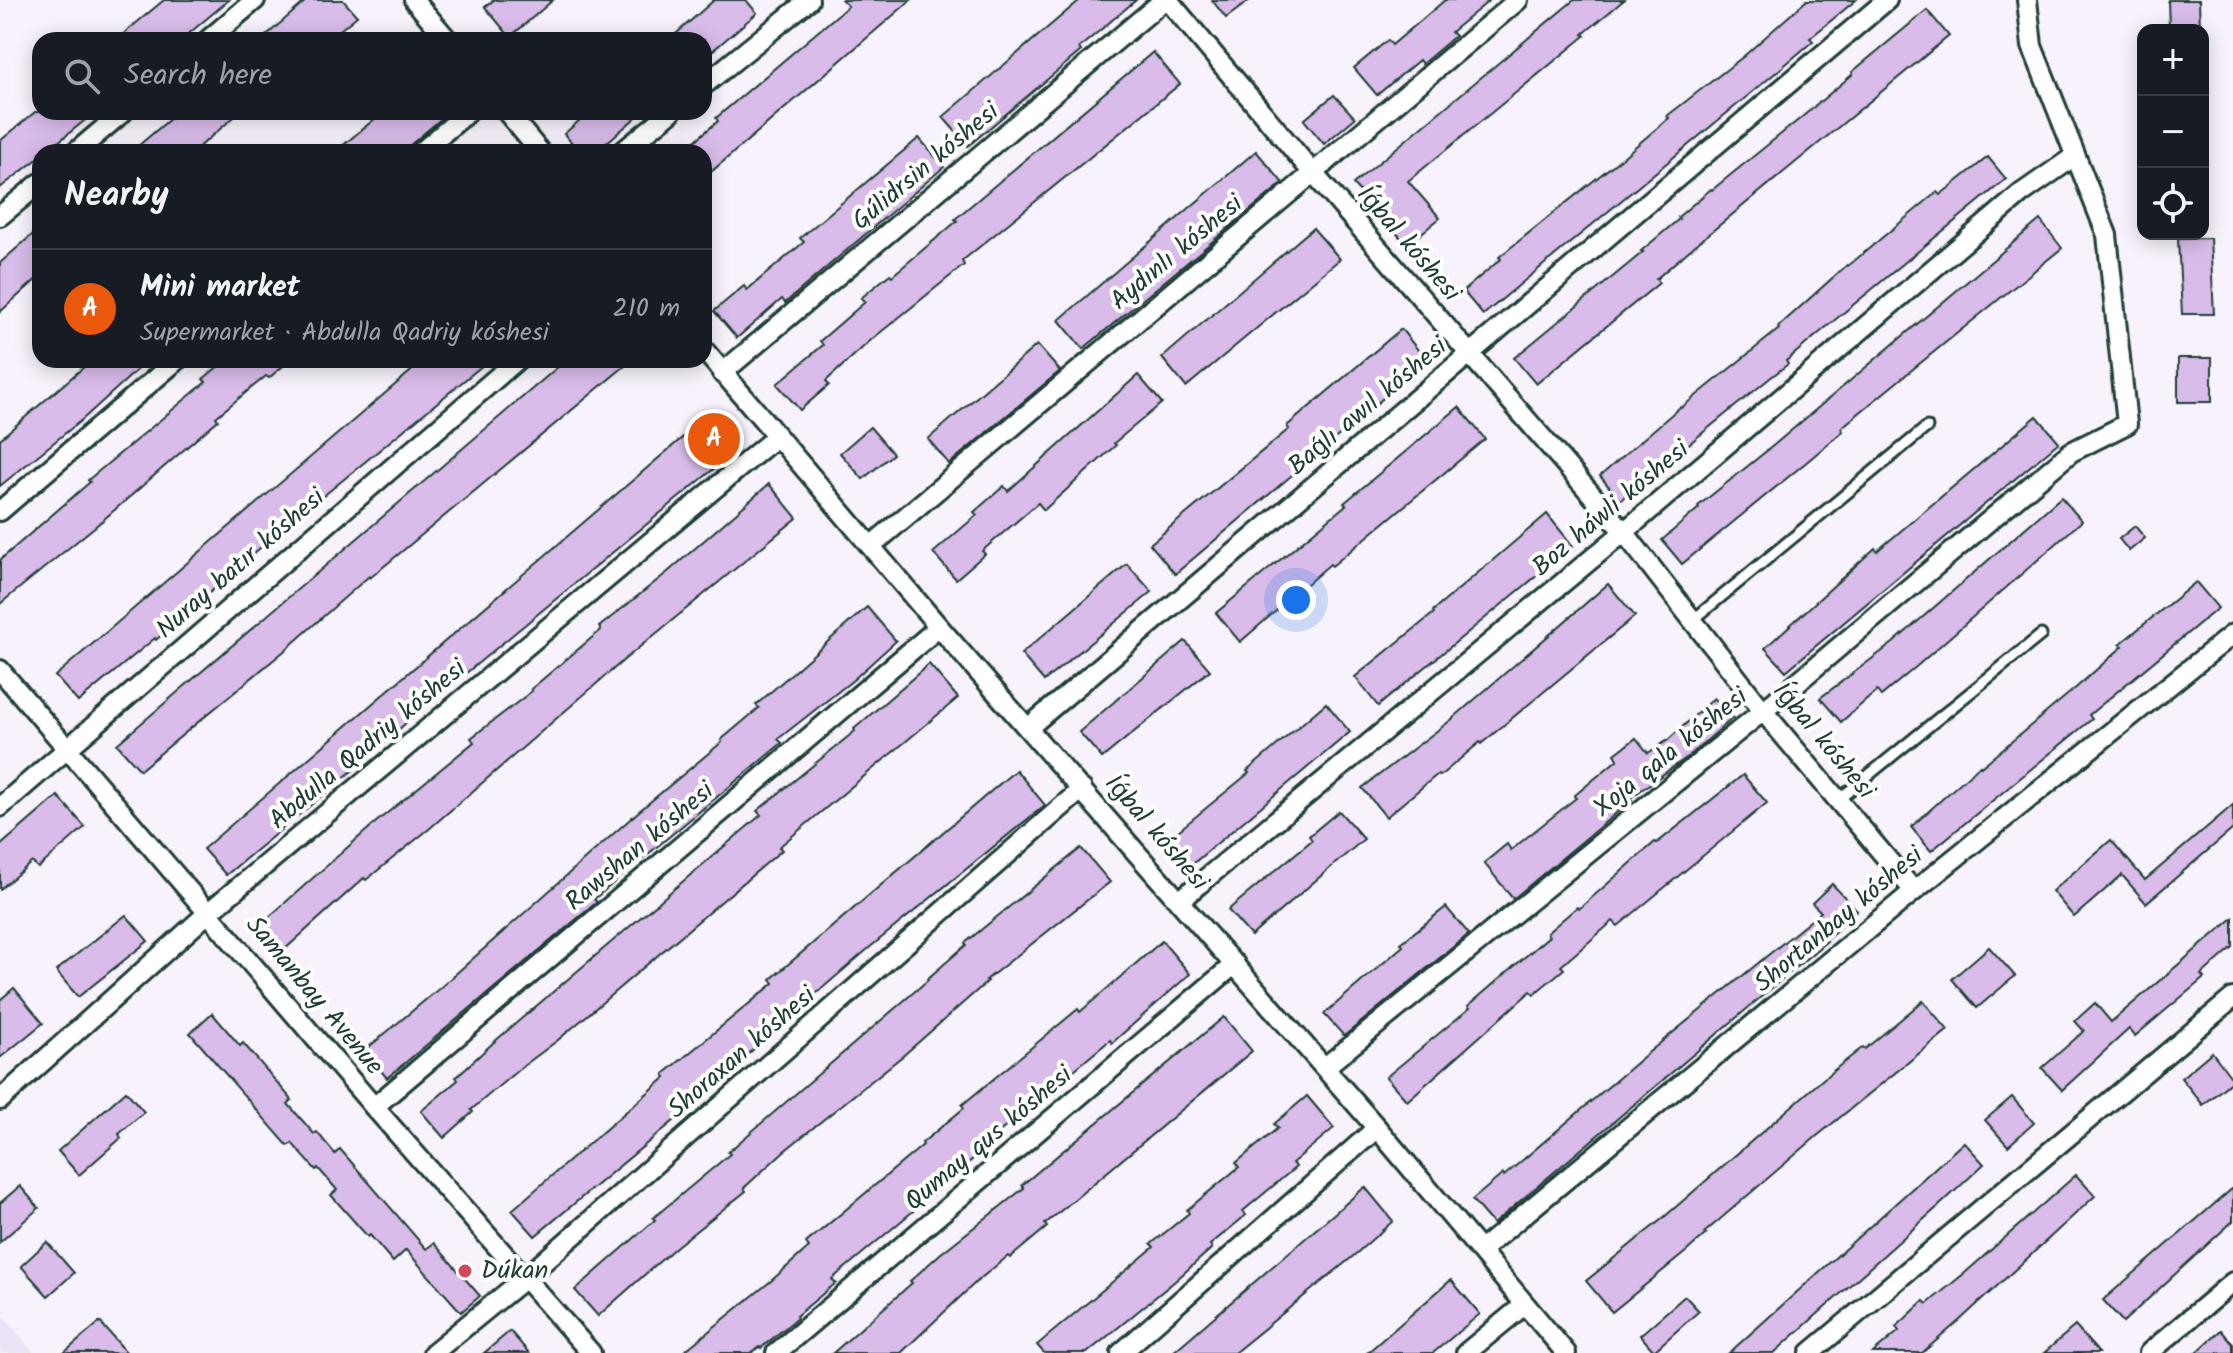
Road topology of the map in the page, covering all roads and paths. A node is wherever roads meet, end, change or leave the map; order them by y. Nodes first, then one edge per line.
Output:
1 (255, 0) edge
2 (809, 0) edge
3 (1166, 0) edge
4 (1518, 0) edge
5 (1887, 0) edge
6 (2027, 0) edge
7 (424, 3) edge
8 (217, 32) edge
9 (443, 32) edge
10 (712, 79) edge
11 (114, 120) edge
12 (459, 120) edge
13 (514, 120) edge
14 (661, 120) edge
15 (85, 144) edge
16 (430, 144) edge
17 (533, 144) edge
18 (632, 144) edge
19 (2075, 156) junction
20 (1312, 172) junction
21 (32, 190) edge
22 (0, 216) edge
23 (1470, 355) junction
24 (712, 360) edge
25 (168, 368) edge
26 (508, 368) edge
27 (722, 373) junction
28 (1927, 427) dead end
29 (776, 437) junction
30 (0, 511) edge
31 (1624, 532) junction
32 (871, 546) junction
33 (1693, 620) junction
34 (939, 627) junction
35 (2233, 634) edge
36 (2041, 635) dead end
37 (0, 670) edge
38 (1763, 711) junction
39 (1029, 727) junction
40 (66, 749) junction
41 (1082, 789) junction
42 (1838, 800) junction
43 (0, 807) edge
44 (1914, 891) junction
45 (1180, 900) junction
46 (209, 912) junction
47 (1235, 964) junction
48 (2233, 998) edge
49 (1325, 1067) junction
50 (0, 1100) edge
51 (374, 1107) junction
52 (1377, 1128) junction
53 (1481, 1250) junction
54 (525, 1278) junction
55 (2233, 1282) edge
56 (1524, 1305) junction
57 (433, 1353) edge
58 (591, 1353) edge
59 (776, 1353) edge
60 (1121, 1353) edge
61 (1466, 1353) edge
62 (1566, 1353) edge
63 (1810, 1353) edge
64 (2149, 1353) edge

1 - 8 street
2 - 10 street
3 - 20 street, Íǵbal kóshesi
3 - 27 street, Gúlidrsin kóshesi
4 - 20 street, Aydınlı kóshesi
5 - 23 street, Baǵlı awıl kóshesi
6 - 19 street
7 - 9 street
11 - 15 street
12 - 16 street
13 - 17 street
14 - 18 street
19 - 31 street, Boz háwli kóshesi
19 - 38 street, Xoja qala kóshesi
20 - 23 street, Íǵbal kóshesi
20 - 32 street, Aydınlı kóshesi
21 - 22 street
23 - 31 street, Íǵbal kóshesi
23 - 39 street, Baǵlı awıl kóshesi
24 - 27 street, Íǵbal kóshesi
25 - 30 street
26 - 40 street, Nuray batır kóshesi
27 - 29 street, Íǵbal kóshesi
28 - 33 lane
29 - 32 street, Íǵbal kóshesi
29 - 46 street, Abdulla Qadriy kóshesi
31 - 33 street, Íǵbal kóshesi
31 - 45 street, Boz háwli kóshesi
32 - 34 street, Íǵbal kóshesi
33 - 38 street, Íǵbal kóshesi
34 - 39 street, Íǵbal kóshesi
34 - 51 street, Rawshan kóshesi
35 - 44 street, Shortanbay kóshesi
36 - 42 lane
37 - 40 street, Samanbay Avenue
38 - 42 street, Íǵbal kóshesi
38 - 49 street, Xoja qala kóshesi
39 - 41 street, Íǵbal kóshesi
40 - 43 street, Nuray batır kóshesi
40 - 46 street, Samanbay Avenue
41 - 45 street, Íǵbal kóshesi
41 - 54 street, Shoraxan kóshesi
42 - 44 street, Íǵbal kóshesi
44 - 53 street, Shortanbay kóshesi
45 - 47 street, Íǵbal kóshesi
46 - 50 street, Abdulla Qadriy kóshesi
46 - 51 street, Samanbay Avenue
47 - 49 street, Íǵbal kóshesi
47 - 59 street, Qumay qus kóshesi
48 - 63 street
49 - 52 street, Íǵbal kóshesi
51 - 54 street, Samanbay Avenue
52 - 53 street, Íǵbal kóshesi
52 - 60 street
53 - 56 street, Íǵbal kóshesi
54 - 57 street, Shoraxan kóshesi
54 - 58 street, Samanbay Avenue
55 - 64 street
56 - 61 street
56 - 62 street, Íǵbal kóshesi

